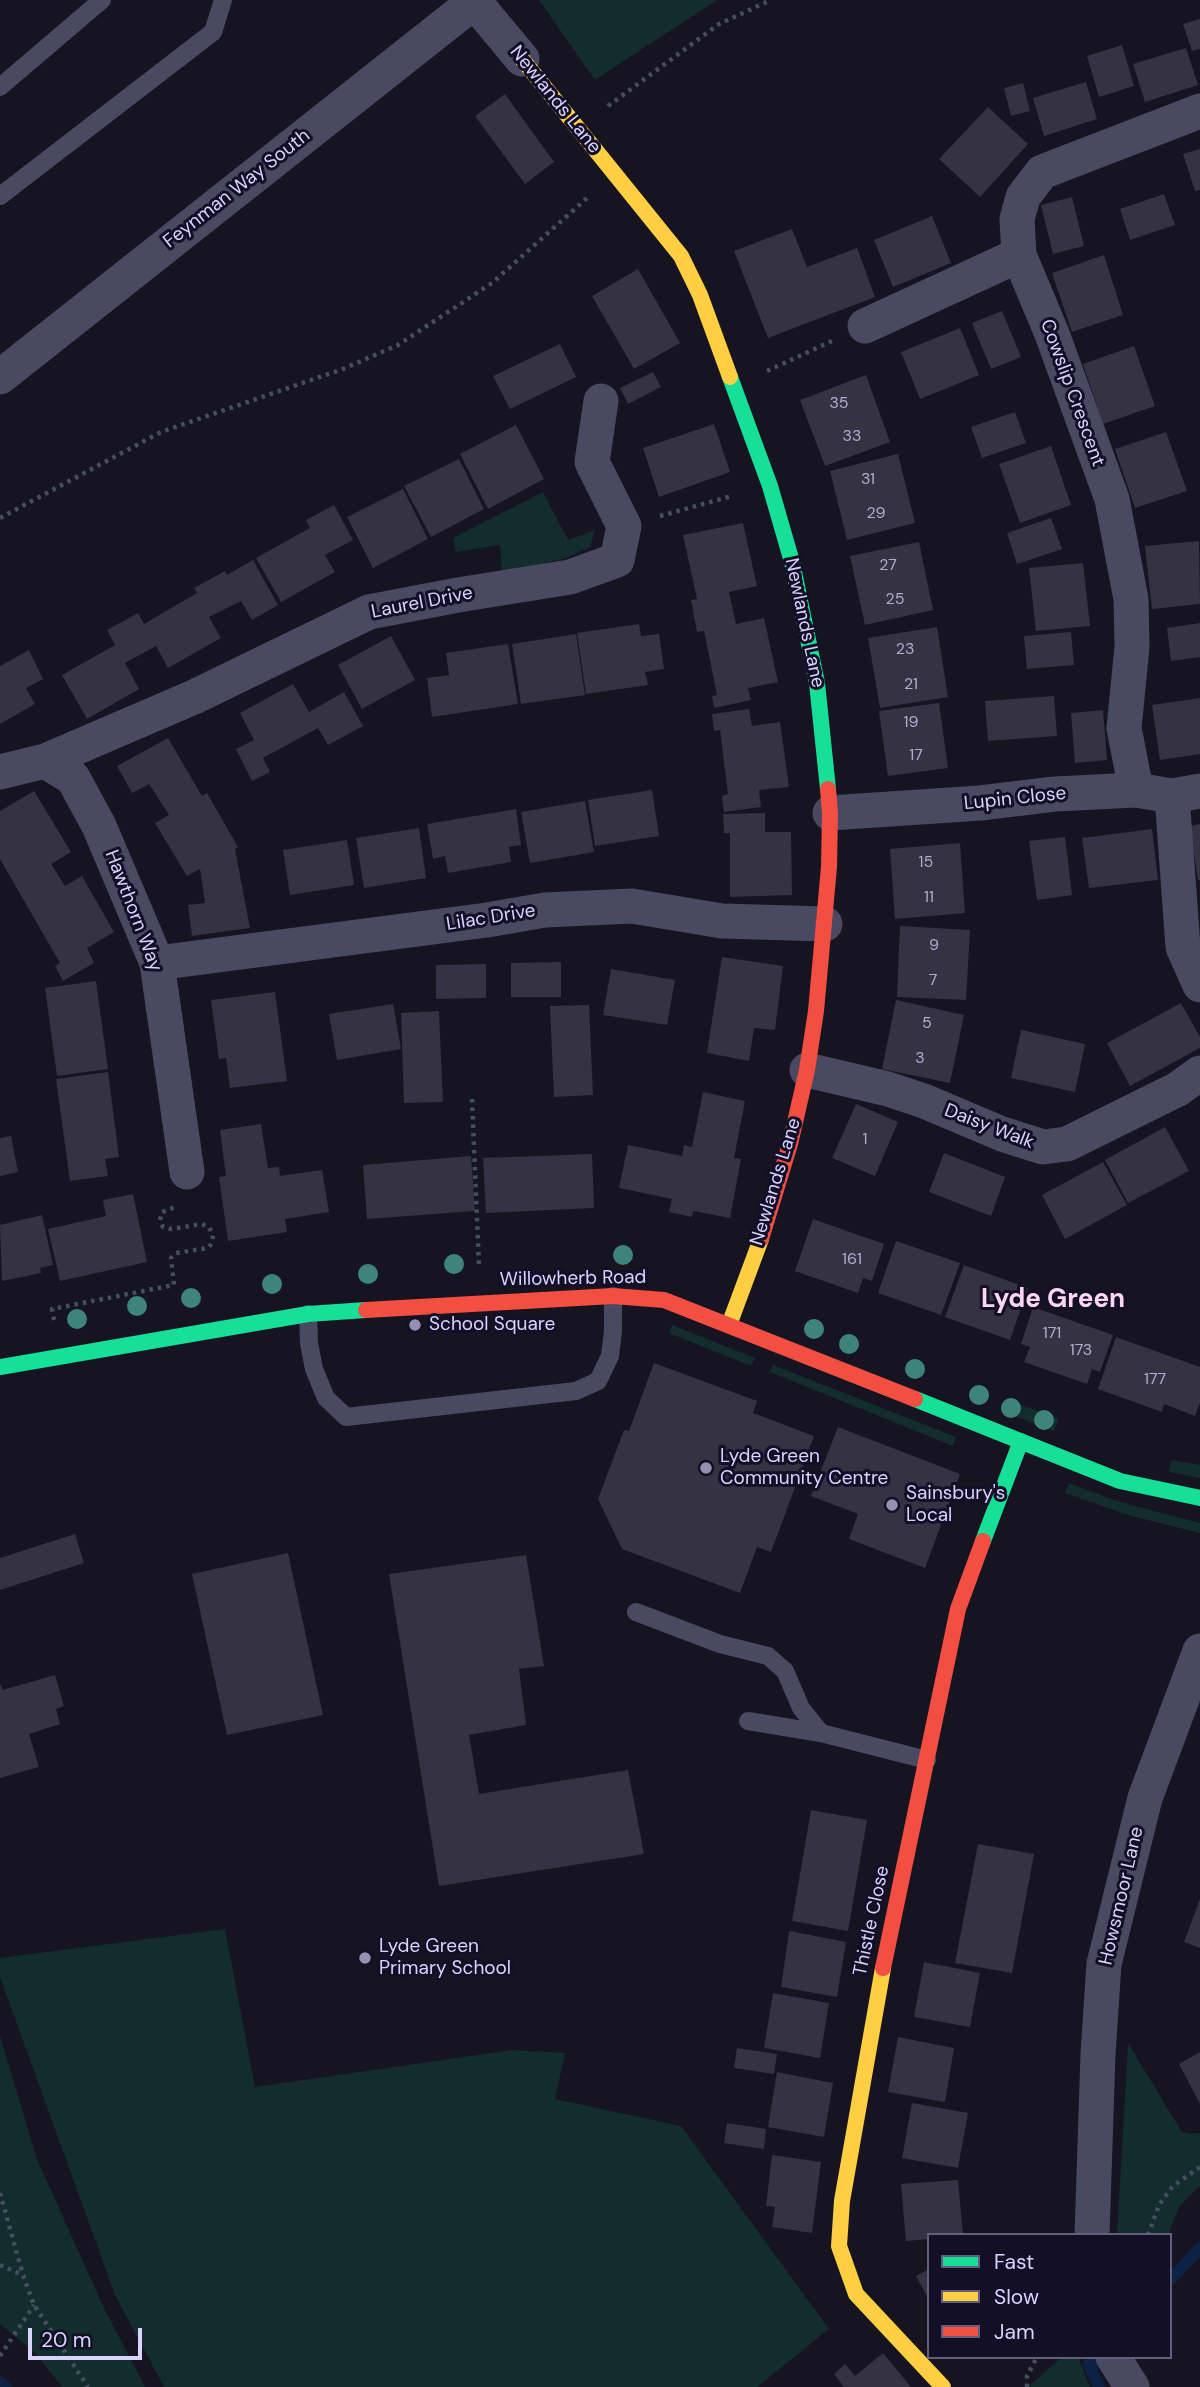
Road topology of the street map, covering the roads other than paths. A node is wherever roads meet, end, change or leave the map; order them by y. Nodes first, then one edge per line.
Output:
1 (102, 0) edge
2 (223, 0) edge
3 (473, 1) edge
4 (522, 60) joint
5 (0, 87) edge
6 (1200, 111) edge
7 (0, 196) edge
8 (1019, 255) junction
9 (865, 326) road end
10 (0, 377) edge
11 (601, 401) dead end
12 (45, 761) junction
13 (0, 772) edge
14 (1136, 790) junction
15 (1186, 793) edge
16 (830, 813) junction
17 (825, 924) junction
18 (157, 963) junction
19 (1200, 985) edge
20 (807, 1070) junction
21 (1200, 1073) edge
22 (187, 1172) dead end
23 (613, 1296) junction
24 (308, 1314) junction
25 (729, 1325) junction
26 (0, 1367) edge
27 (1021, 1441) junction
28 (1200, 1498) edge
29 (636, 1612) dead end
30 (1200, 1651) edge
31 (748, 1721) dead end
32 (821, 1733) junction
33 (927, 1760) junction
34 (1092, 2233) edge
35 (943, 2387) edge

1 - 5 lane
2 - 7 lane
3 - 4 street, Newlands Lane
3 - 10 street, Feynman Way South
4 - 16 street, Newlands Lane
6 - 8 street, Cowslip Crescent
8 - 9 street
8 - 14 street, Cowslip Crescent
11 - 12 street, Laurel Drive
12 - 13 street
12 - 18 street, Hawthorn Way
14 - 15 street, Lupin Close
14 - 16 street, Lupin Close
15 - 19 street
16 - 17 street, Newlands Lane
17 - 18 street, Lilac Drive
17 - 20 street, Newlands Lane
18 - 22 street, Hawthorn Way
20 - 21 street, Daisy Walk
20 - 25 street, Newlands Lane
23 - 24 street, Willowherb Road
23 - 24 lane
23 - 25 street, Willowherb Road
24 - 26 street, Willowherb Road
25 - 27 street, Willowherb Road
27 - 28 street, Willowherb Road
27 - 33 street, Thistle Close
29 - 32 lane
30 - 34 street, Howsmoor Lane
31 - 32 lane
32 - 33 lane
33 - 35 street, Thistle Close

